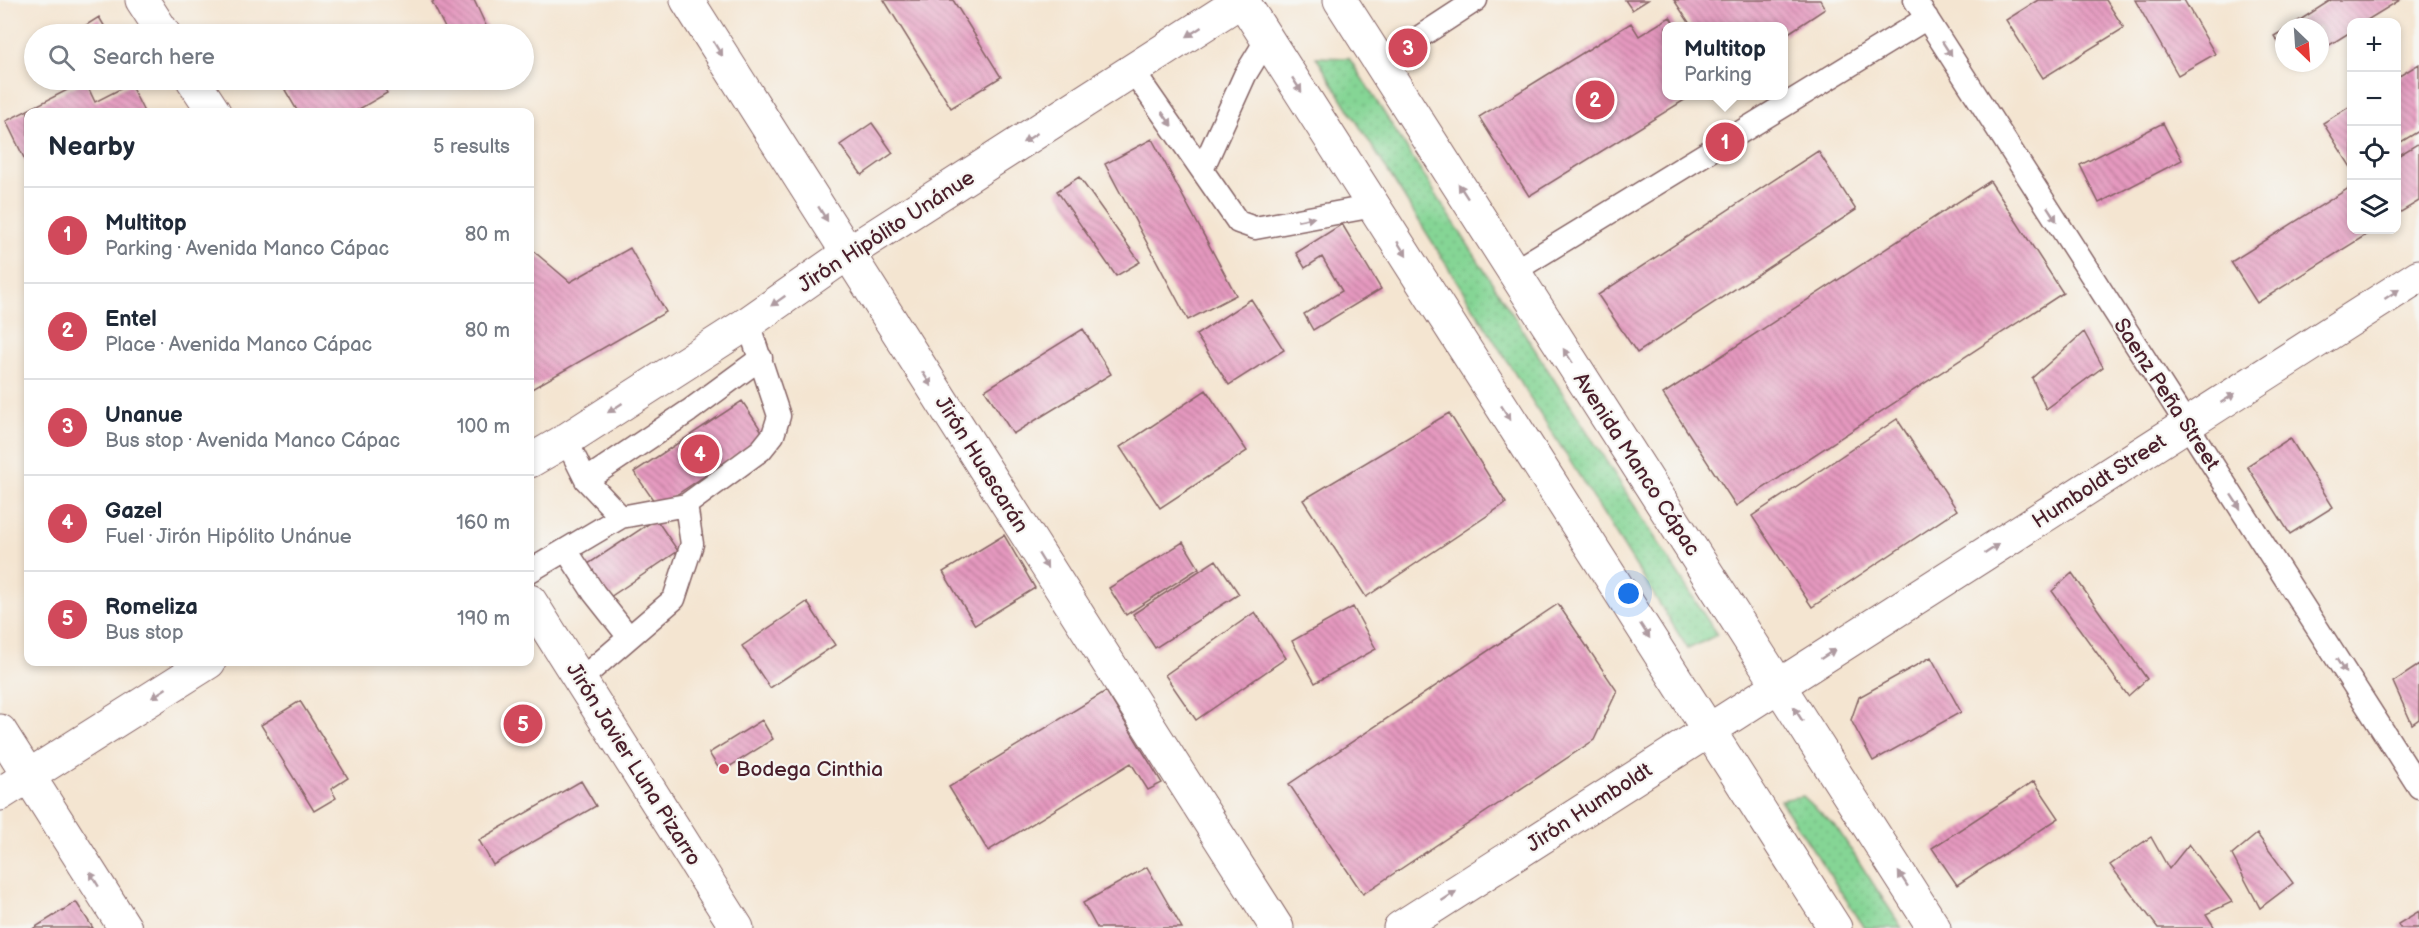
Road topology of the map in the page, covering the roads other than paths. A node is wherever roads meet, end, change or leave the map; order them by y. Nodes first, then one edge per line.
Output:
1 (142, 0) edge
2 (687, 0) edge
3 (1242, 0) edge
4 (1340, 0) edge
5 (1476, 0) edge
6 (1921, 9) edge
7 (158, 24) edge
8 (1267, 39) junction
9 (1379, 60) junction
10 (1133, 71) junction
11 (200, 90) edge
12 (1788, 95) edge
13 (1780, 100) edge
14 (211, 108) edge
15 (1202, 170) junction
16 (1374, 206) junction
17 (848, 253) junction
18 (1514, 271) junction
19 (2419, 276) edge
20 (748, 322) junction
21 (761, 358) junction
22 (2187, 424) junction
23 (566, 440) junction
24 (534, 459) edge
25 (586, 480) junction
26 (686, 505) junction
27 (621, 517) junction
28 (566, 550) junction
29 (534, 569) edge
30 (534, 606) edge
31 (628, 636) junction
32 (203, 666) edge
33 (581, 679) junction
34 (1779, 685) junction
35 (1708, 730) junction
36 (0, 731) edge
37 (29, 776) junction
38 (2419, 787) edge
39 (0, 794) edge
40 (125, 928) edge
41 (737, 928) edge
42 (1277, 928) edge
43 (1400, 928) edge
44 (1835, 928) edge
45 (1934, 928) edge

1 - 7 street
2 -> 17 street, Jirón Huascarán
3 - 8 street
3 -> 10 street, Jirón Hipólito Unánue
4 - 9 street, Avenida Manco Cápac
5 - 9 lane
6 - 12 lane
6 -> 22 lane, Saenz Peña Street
8 - 15 lane
8 -> 16 street
18 -> 9 street, Avenida Manco Cápac
10 -> 15 lane
10 -> 17 street, Jirón Hipólito Unánue
11 - 14 street
13 - 18 lane
15 -> 16 lane
16 -> 35 street
17 -> 20 street, Jirón Hipólito Unánue
17 -> 42 street, Jirón Huascarán
34 -> 18 street, Avenida Manco Cápac
22 -> 19 street, Humboldt Street
20 - 21 lane
20 -> 23 street, Jirón Hipólito Unánue
21 - 25 lane
21 - 26 lane
34 -> 22 street, Humboldt Street
22 -> 38 lane, Saenz Peña Street
23 - 24 street, Jirón Hipólito Unánue
23 - 25 lane
25 - 27 lane
26 - 27 lane
26 - 31 lane
27 - 28 lane
28 - 29 lane
28 - 31 lane
30 - 33 street, Jirón Javier Luna Pizarro
31 - 33 lane
32 -> 37 street
33 - 41 street, Jirón Javier Luna Pizarro
34 - 35 street, Jirón Humboldt
45 -> 34 street, Avenida Manco Cápac
43 -> 35 street, Jirón Humboldt
35 - 44 street
36 - 37 street
37 - 39 street
40 -> 37 street

